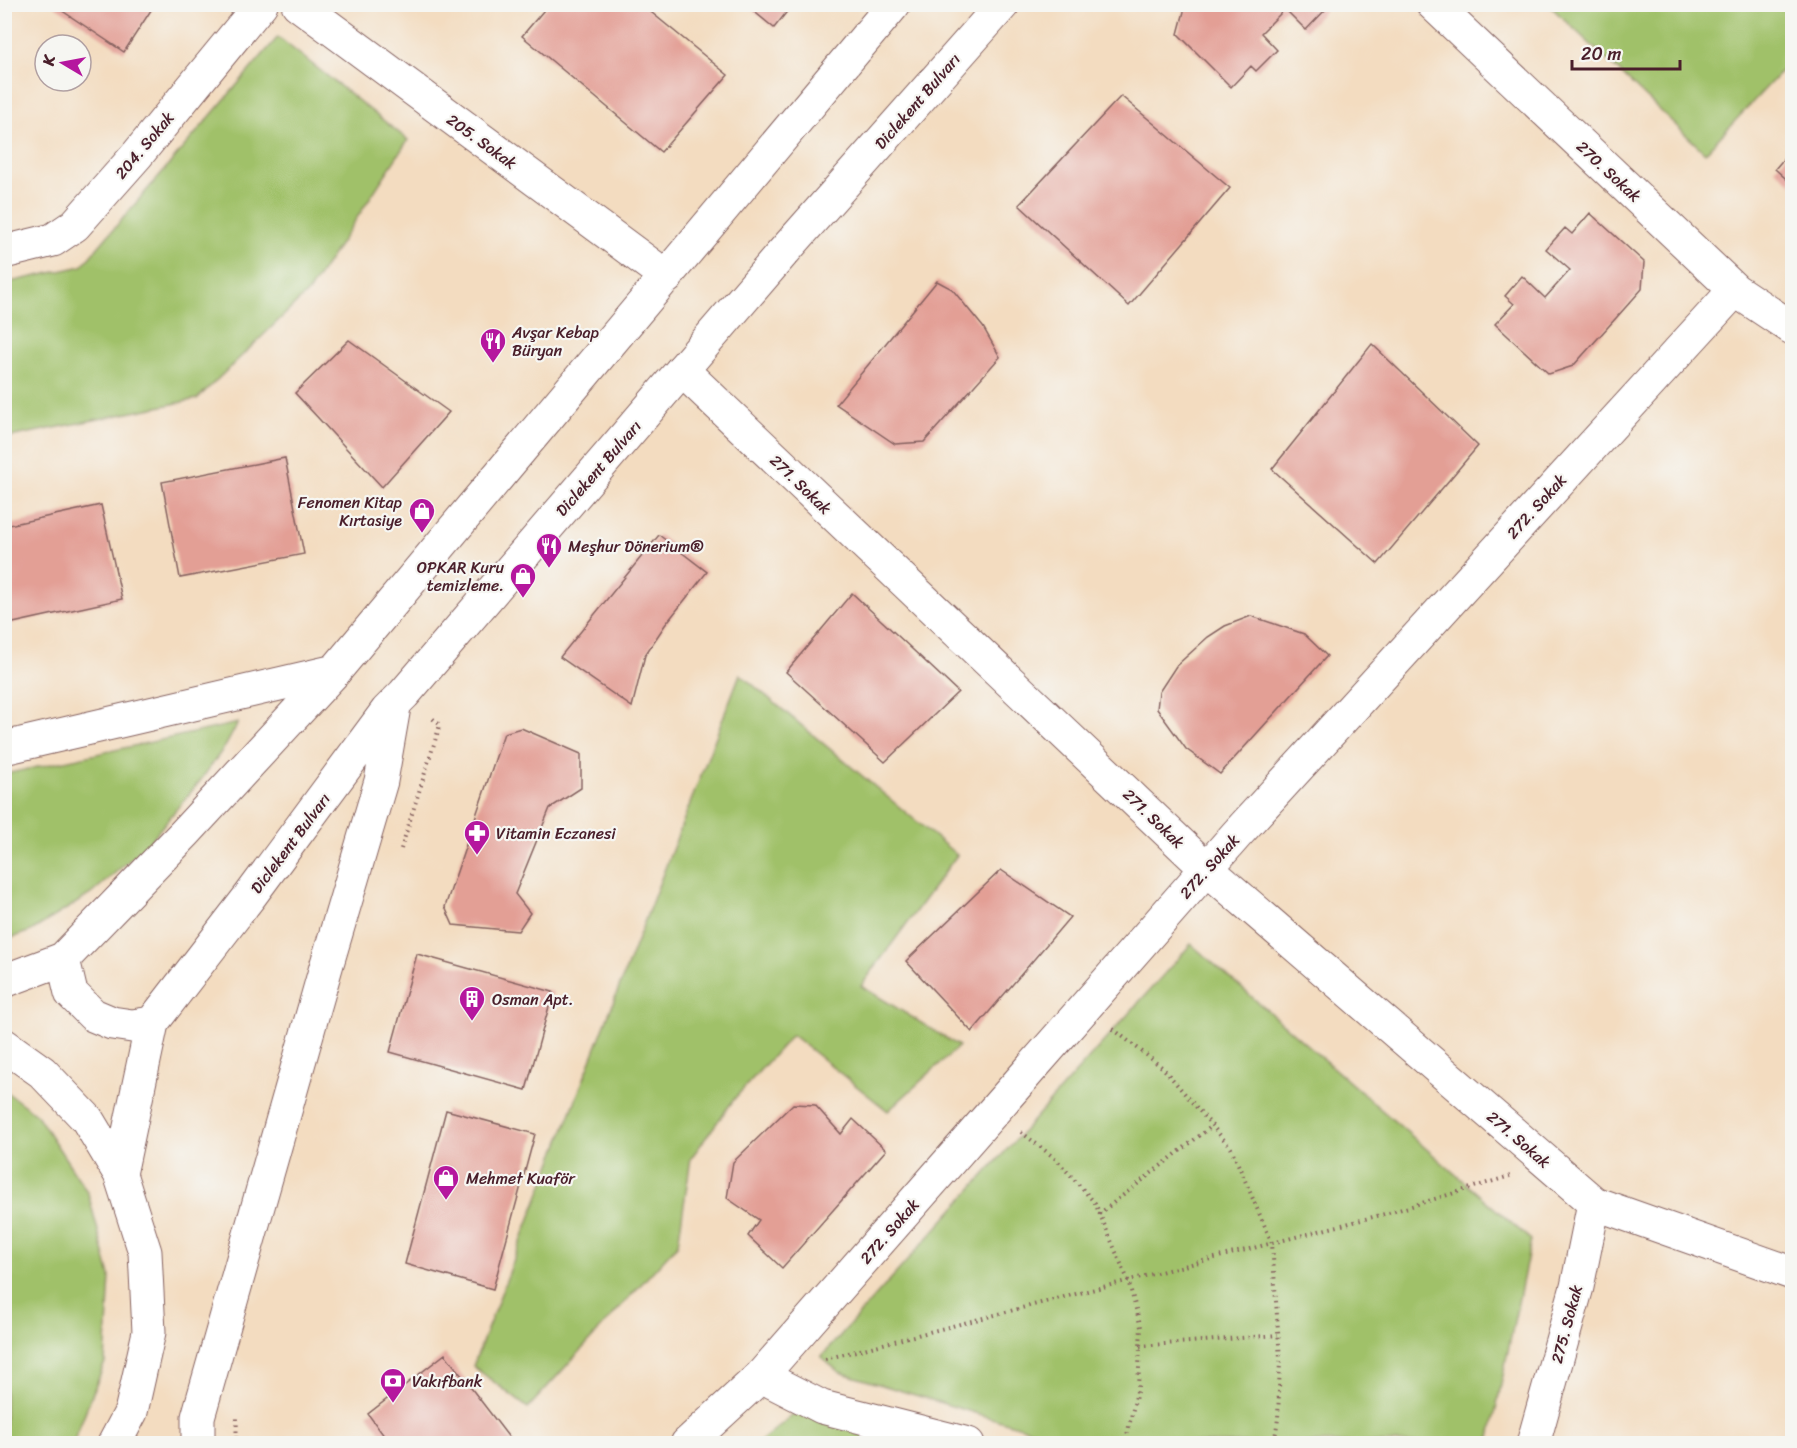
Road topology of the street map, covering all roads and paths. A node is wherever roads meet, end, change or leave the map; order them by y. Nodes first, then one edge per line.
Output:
1 (261, 4) edge
2 (298, 4) edge
3 (894, 4) edge
4 (1003, 4) edge
5 (1433, 4) edge
6 (4, 252) edge
7 (667, 277) junction
8 (1735, 290) junction
9 (1792, 328) edge
10 (682, 370) junction
11 (335, 671) junction
12 (399, 699) junction
13 (4, 748) edge
14 (398, 857) dead end
15 (1206, 868) junction
16 (63, 959) junction
17 (4, 981) edge
18 (1085, 1007) junction
19 (152, 1023) junction
20 (4, 1045) edge
21 (994, 1110) junction
22 (1212, 1126) junction
23 (1548, 1164) junction
24 (120, 1174) junction
25 (1594, 1203) junction
26 (1099, 1214) junction
27 (1272, 1243) junction
28 (1792, 1273) edge
29 (1128, 1280) junction
30 (1278, 1335) junction
31 (1140, 1346) junction
32 (816, 1362) dead end
33 (761, 1376) junction
34 (237, 1407) dead end
35 (131, 1412) junction
36 (114, 1443) edge
37 (140, 1443) edge
38 (198, 1443) edge
39 (236, 1443) edge
40 (687, 1443) edge
41 (968, 1443) edge
42 (1125, 1443) edge
43 (1274, 1443) edge
44 (1533, 1443) edge

1 - 6 street, 204. Sokak
2 - 7 street, 205. Sokak
3 - 7 street
4 - 10 street, Diclekent Bulvarı
5 - 8 street, 270. Sokak
7 - 11 street
8 - 9 street, 270. Sokak
8 - 15 street, 272. Sokak
10 - 12 street, Diclekent Bulvarı
10 - 15 street, 271. Sokak
11 - 13 street
11 - 16 street
12 - 14 path
12 - 19 street, Diclekent Bulvarı
12 - 38 street
15 - 18 street, 272. Sokak
15 - 23 street, 271. Sokak
16 - 17 street
16 - 19 street
18 - 21 street, 272. Sokak
18 - 22 path
19 - 24 street, Diclekent Bulvarı
20 - 24 street
21 - 26 path
21 - 33 street, 272. Sokak
22 - 26 path
22 - 27 path
23 - 25 street, 271. Sokak
23 - 27 path
24 - 35 street
25 - 28 street, 271. Sokak
25 - 44 street, 275. Sokak
26 - 29 path
27 - 29 path
27 - 30 path
29 - 31 path
29 - 32 path
30 - 31 path
30 - 43 path
31 - 42 path
33 - 40 street, 272. Sokak
33 - 41 street
34 - 39 path
35 - 36 street
35 - 37 street

